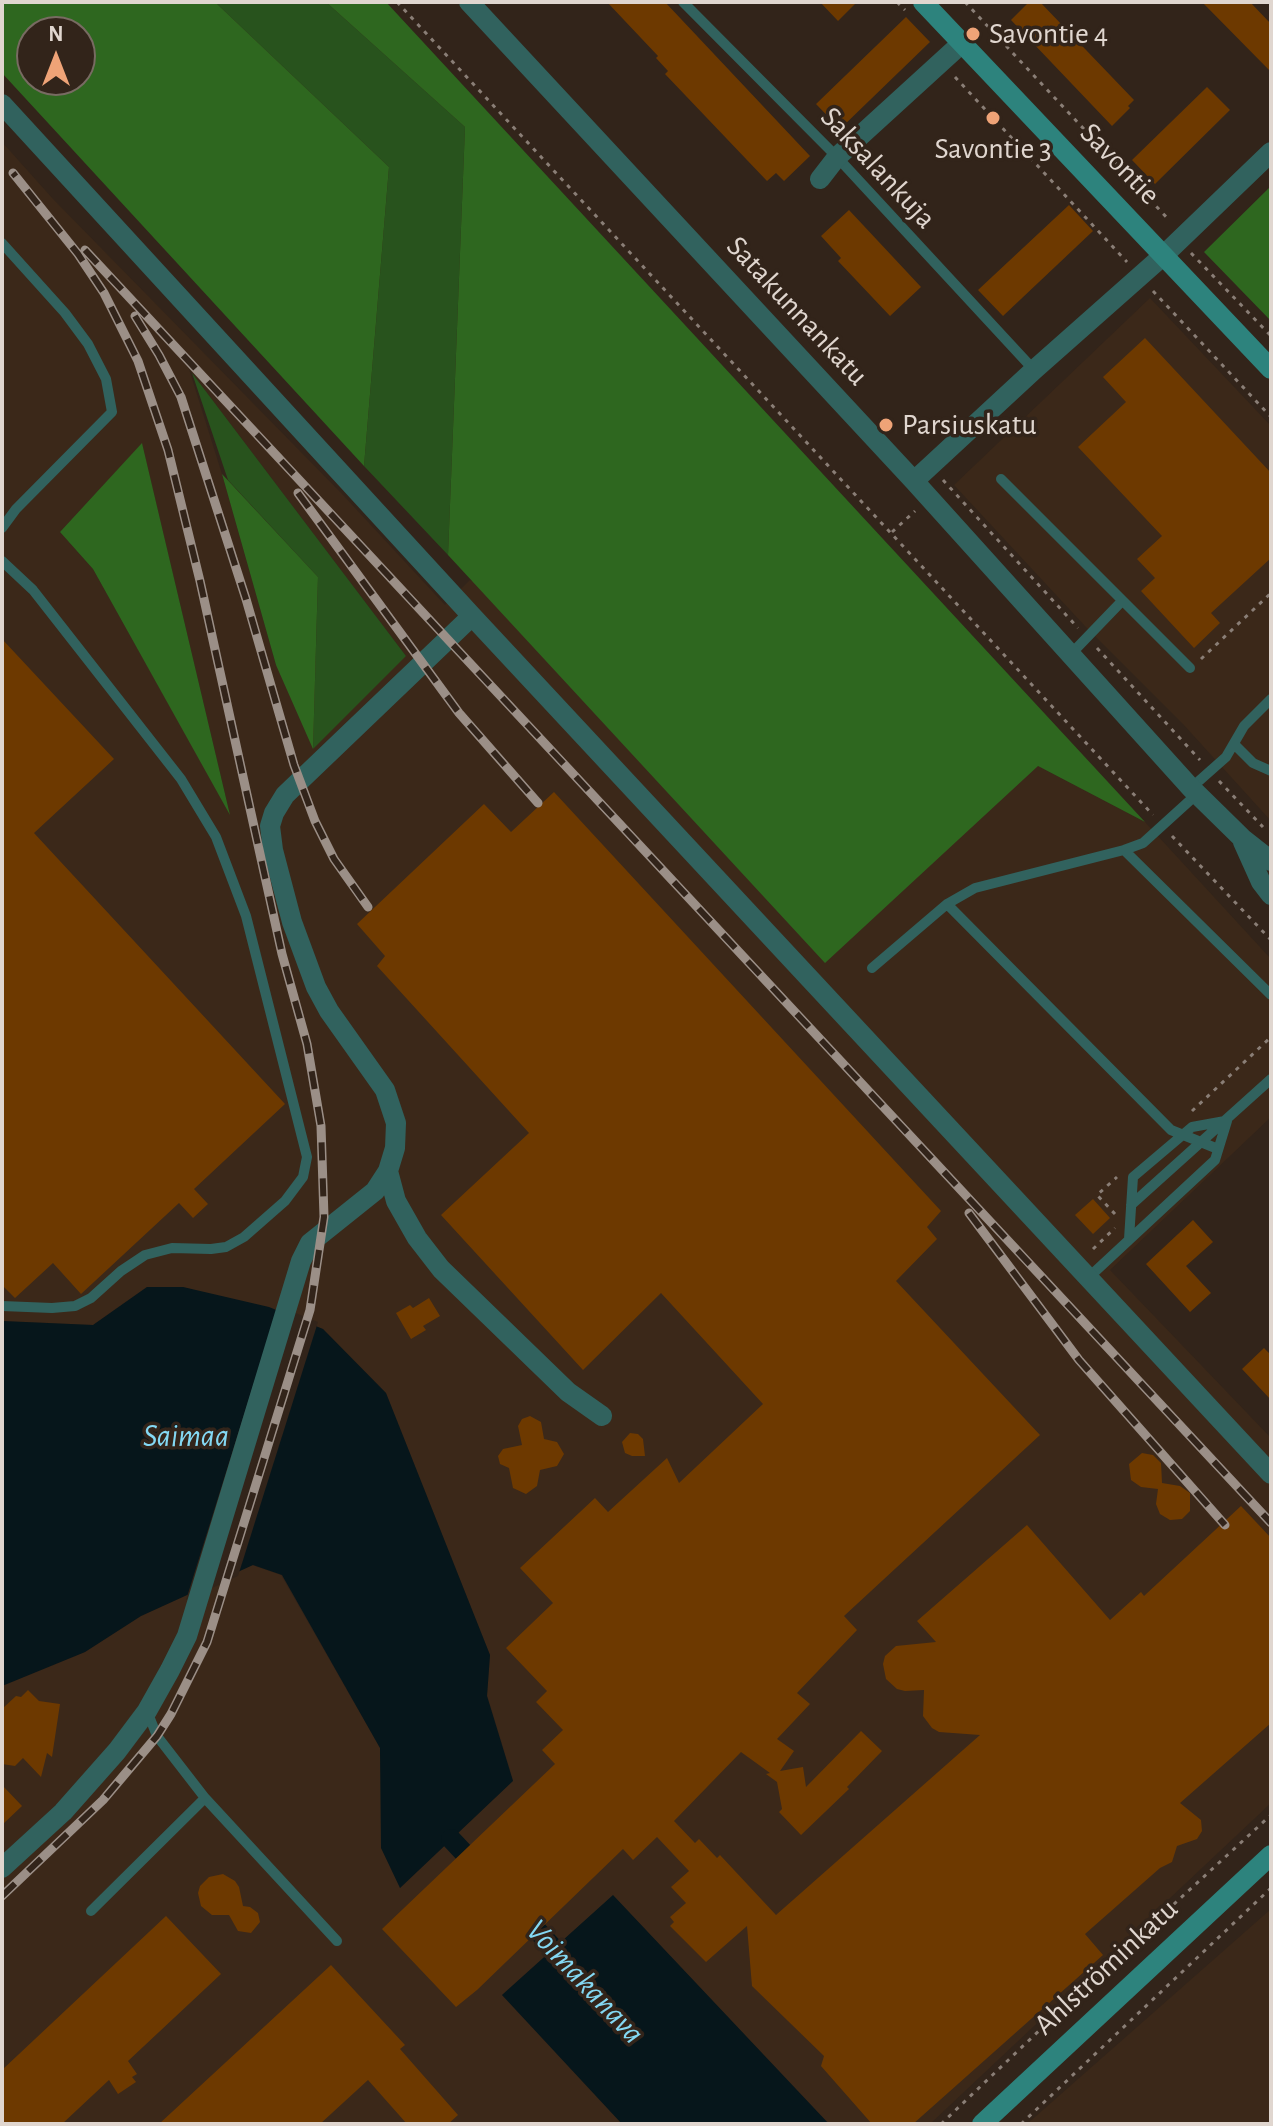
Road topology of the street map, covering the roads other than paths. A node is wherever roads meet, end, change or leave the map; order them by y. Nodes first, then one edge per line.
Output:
1 (469, 2) edge
2 (683, 2) edge
3 (916, 7) edge
4 (962, 43) junction
5 (2, 104) edge
6 (1271, 152) edge
7 (837, 157) junction
8 (820, 179) dead end
9 (2, 243) edge
10 (1165, 254) junction
11 (1271, 369) edge
12 (1034, 370) junction
13 (1001, 479) dead end
14 (914, 481) junction
15 (2, 528) edge
16 (2, 561) edge
17 (1122, 601) junction
18 (472, 616) junction
19 (1070, 655) junction
20 (1190, 668) road end
21 (1271, 699) edge
22 (1234, 744) junction
23 (1271, 771) edge
24 (1194, 791) junction
25 (1242, 838) junction
26 (1124, 850) junction
27 (1271, 861) edge
28 (1271, 895) edge
29 (947, 904) junction
30 (872, 968) dead end
31 (1271, 995) edge
32 (1271, 1079) edge
33 (1227, 1121) junction
34 (1183, 1135) junction
35 (1202, 1143) junction
36 (1218, 1149) junction
37 (388, 1171) junction
38 (1131, 1205) junction
39 (1129, 1239) junction
40 (1087, 1279) junction
41 (2, 1306) edge
42 (602, 1416) dead end
43 (1271, 1474) edge
44 (147, 1711) junction
45 (205, 1798) junction
46 (1271, 1855) edge
47 (2, 1868) edge
48 (91, 1911) dead end
49 (337, 1941) dead end
50 (982, 2124) edge

1 - 14 street, Satakunnankatu
2 - 7 lane, Saksalankuja
3 - 4 street, Savontie
4 - 7 street
4 - 10 street, Savontie
5 - 18 street
6 - 10 street
7 - 8 street
7 - 12 lane, Saksalankuja
9 - 15 lane
10 - 11 street, Savontie
10 - 12 street
12 - 14 street
13 - 17 lane
14 - 19 street, Satakunnankatu
16 - 41 lane
17 - 19 lane
17 - 20 lane
18 - 37 street
18 - 40 street
19 - 24 street, Satakunnankatu
21 - 22 lane
22 - 23 lane
22 - 24 lane
24 - 25 street, Satakunnankatu
24 - 26 lane
25 - 27 street, Satakunnankatu
25 - 28 street, Satakunnankatu
26 - 29 lane
26 - 31 lane
29 - 30 lane
29 - 34 lane
32 - 33 lane
33 - 34 lane
33 - 35 lane
33 - 36 lane
34 - 35 lane
34 - 38 lane
35 - 36 lane
35 - 38 lane
36 - 39 lane
37 - 42 street
37 - 44 street
38 - 39 lane
39 - 40 lane
40 - 43 street
44 - 45 lane
44 - 47 street
45 - 48 lane
45 - 49 lane
46 - 50 street, Ahlströminkatu

